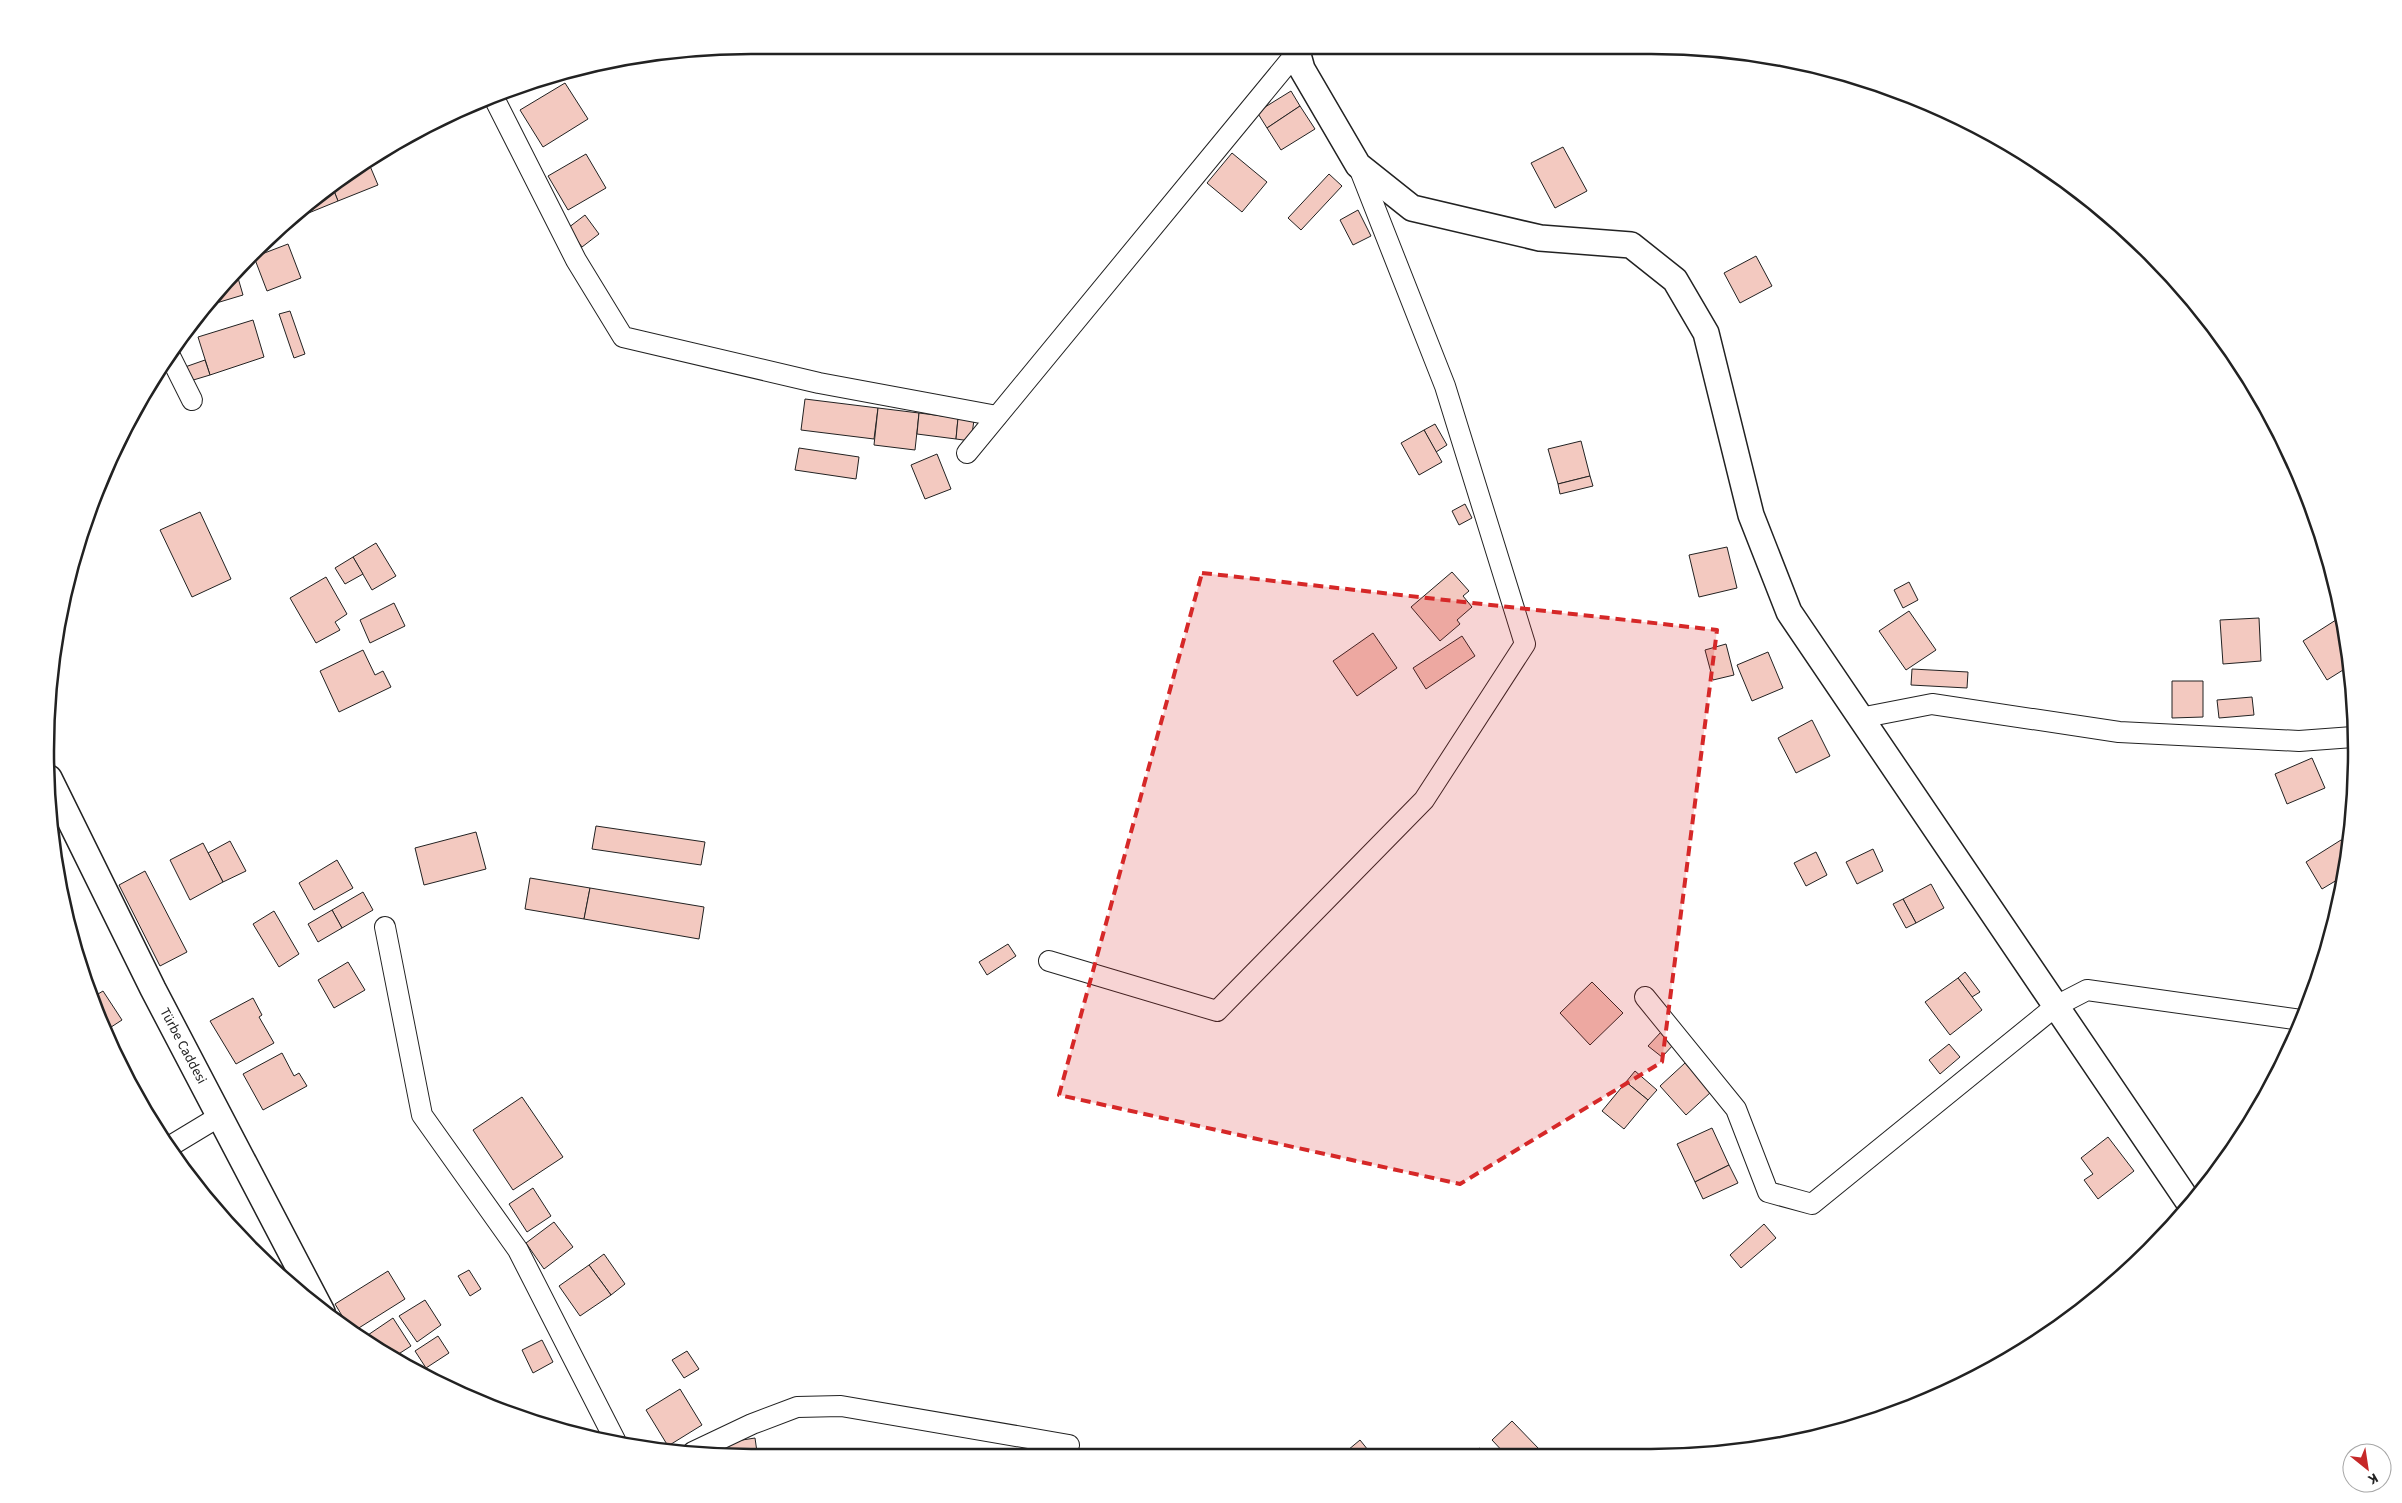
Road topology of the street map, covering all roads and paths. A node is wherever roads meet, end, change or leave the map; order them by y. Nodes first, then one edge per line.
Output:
1 (1295, 54) edge
2 (1298, 54) edge
3 (496, 102) edge
4 (1358, 165) junction
5 (173, 361) edge
6 (192, 400) dead end
7 (998, 416) junction
8 (967, 453) dead end
9 (1860, 718) junction
10 (2348, 737) edge
11 (55, 790) edge
12 (385, 927) dead end
13 (1049, 961) dead end
14 (1645, 997) dead end
15 (2056, 1006) junction
16 (2295, 1019) edge
17 (220, 1116) junction
18 (174, 1144) edge
19 (2186, 1198) edge
20 (312, 1293) edge
21 (613, 1435) edge
22 (1069, 1445) dead end
23 (702, 1448) edge

1 - 7 street
2 - 4 street
3 - 7 street
4 - 9 street
4 - 13 street
5 - 6 street
7 - 8 street
9 - 10 street
9 - 15 street
11 - 17 street, Türbe Caddesi
12 - 21 street
14 - 15 street
15 - 16 street
15 - 19 street
17 - 18 street
17 - 20 street, Türbe Caddesi
22 - 23 street

